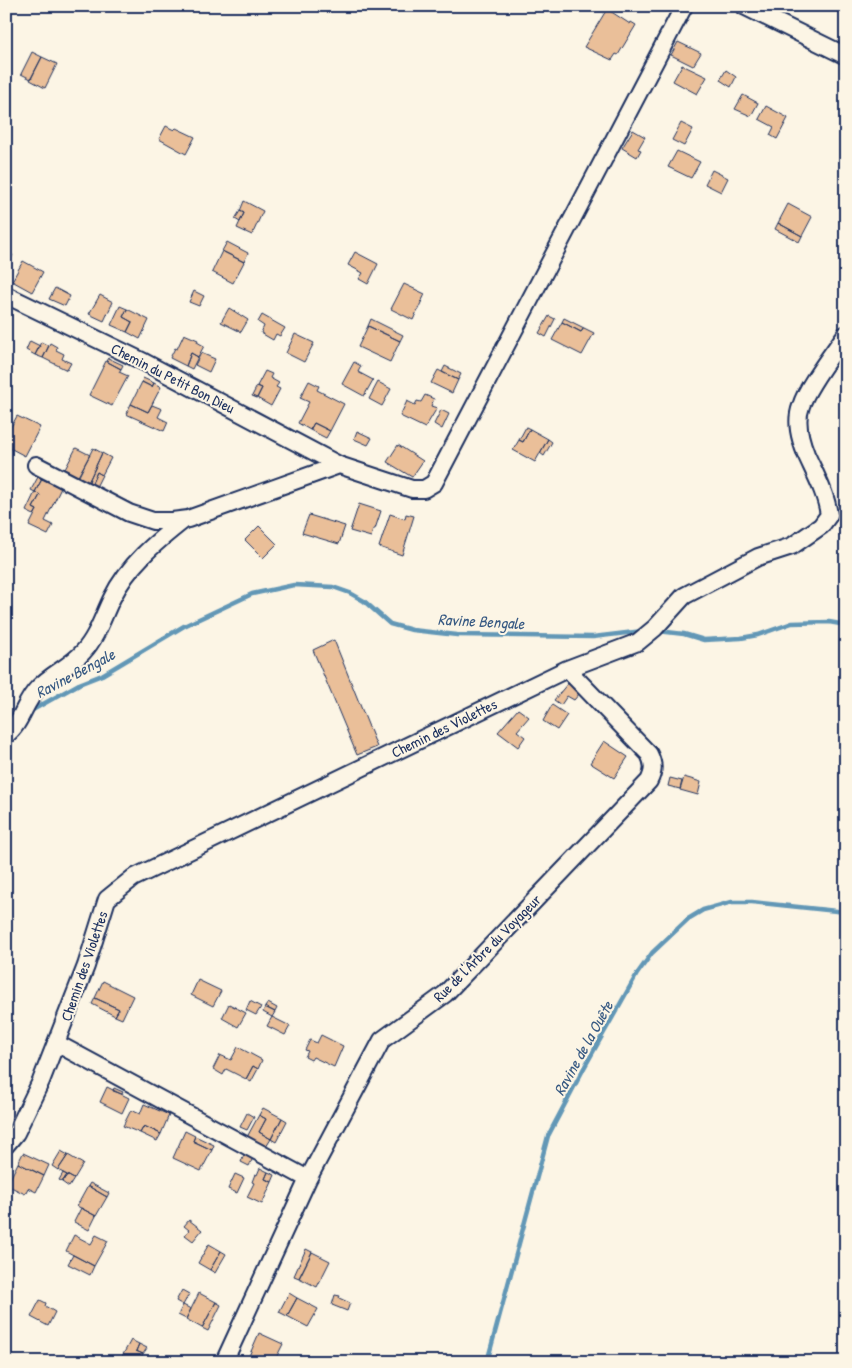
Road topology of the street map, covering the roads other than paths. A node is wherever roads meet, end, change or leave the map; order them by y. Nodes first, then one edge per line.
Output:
1 (684, 6) edge
2 (744, 6) edge
3 (846, 56) edge
4 (6, 295) edge
5 (846, 334) edge
6 (36, 465) dead end
7 (339, 465) junction
8 (184, 520) junction
9 (567, 669) junction
10 (7, 735) edge
11 (56, 1043) junction
12 (6, 1145) edge
13 (308, 1179) junction
14 (224, 1362) edge

1 - 7 street, Chemin du Petit Bon Dieu
2 - 3 street
4 - 7 street, Chemin du Petit Bon Dieu
5 - 9 street, Chemin des Violettes
6 - 8 street
7 - 8 street
8 - 10 street
9 - 11 street, Chemin des Violettes
9 - 13 street, Rue de l'Arbre du Voyageur
11 - 12 street, Chemin des Violettes
11 - 13 street
13 - 14 street, Rue de l'Arbre du Voyageur

